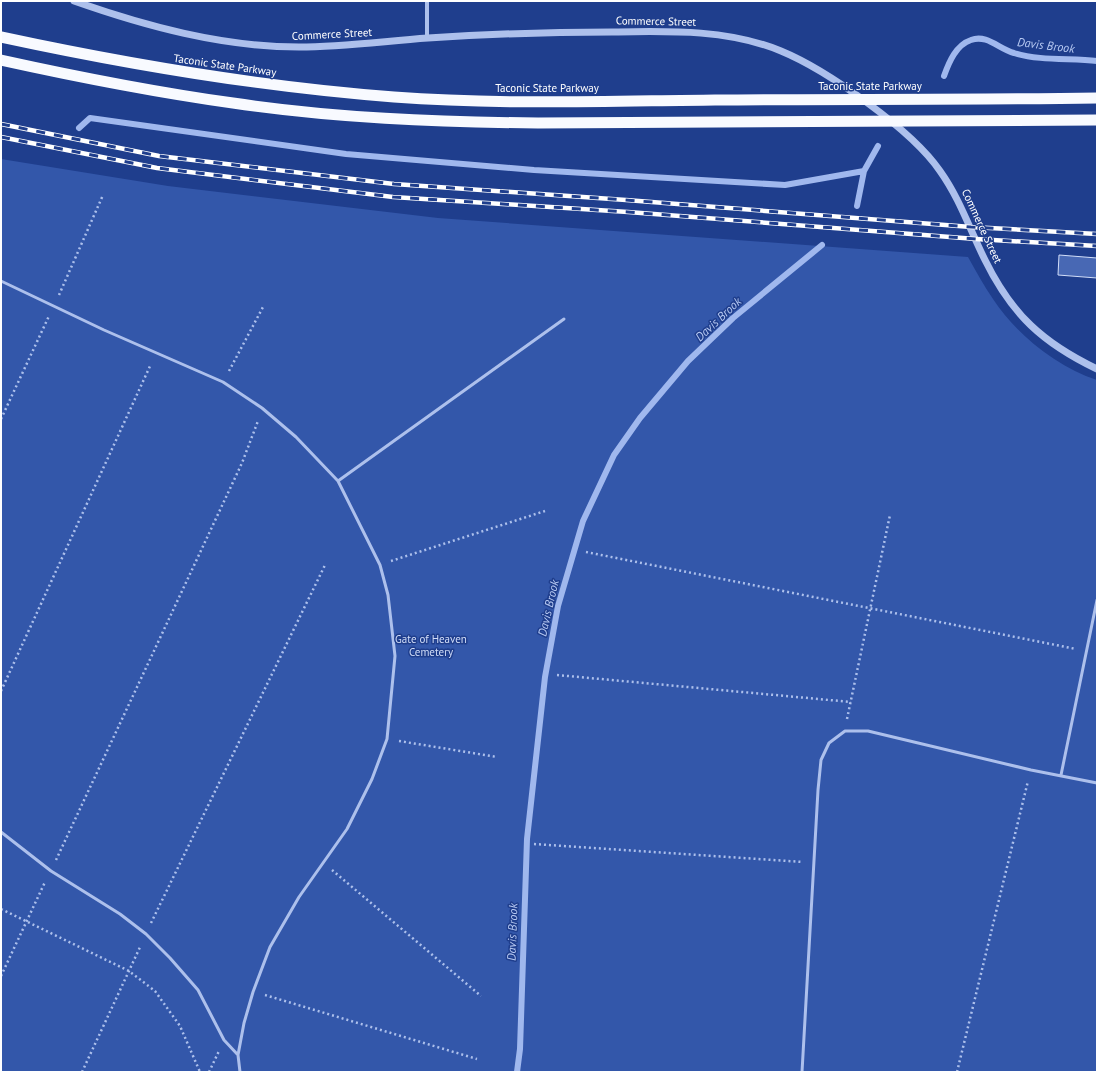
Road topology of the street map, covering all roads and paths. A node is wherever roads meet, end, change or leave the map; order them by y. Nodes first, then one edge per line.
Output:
1 (74, 1) edge
2 (427, 1) edge
3 (1, 37) edge
4 (427, 38) junction
5 (1, 60) edge
6 (1097, 98) edge
7 (861, 100) junction
8 (1097, 120) edge
9 (890, 122) junction
10 (1, 281) edge
11 (263, 307) dead end
12 (564, 319) dead end
13 (157, 352) junction
14 (1097, 369) edge
15 (223, 382) junction
16 (262, 408) junction
17 (338, 480) junction
18 (545, 511) dead end
19 (890, 515) dead end
20 (586, 552) dead end
21 (325, 565) dead end
22 (380, 565) junction
23 (1097, 600) edge
24 (870, 609) junction
25 (1086, 651) junction
26 (557, 675) dead end
27 (1, 691) edge
28 (851, 702) junction
29 (844, 731) junction
30 (387, 739) junction
31 (497, 757) dead end
32 (1031, 770) junction
33 (1061, 775) junction
34 (1097, 783) edge
35 (1, 832) edge
36 (534, 844) dead end
37 (814, 862) junction
38 (324, 864) junction
39 (51, 871) junction
40 (1, 909) edge
41 (26, 920) junction
42 (146, 934) junction
43 (129, 971) junction
44 (1, 976) edge
45 (253, 992) junction
46 (481, 996) dead end
47 (224, 1040) junction
48 (238, 1055) junction
49 (477, 1058) dead end
50 (82, 1072) edge
51 (200, 1072) edge
52 (209, 1072) edge
53 (240, 1072) edge
54 (802, 1072) edge
55 (957, 1072) edge

1 - 4 street, Commerce Street
2 - 4 street
3 - 7 highway, Taconic State Parkway
4 - 7 street, Commerce Street
5 - 9 highway
6 - 7 highway, Taconic State Parkway
7 - 9 street, Commerce Street
8 - 9 highway
9 - 14 street, Commerce Street
10 - 13 lane
11 - 15 path
12 - 17 lane
13 - 15 lane
13 - 27 path
15 - 16 lane
16 - 17 lane
16 - 39 path
17 - 22 lane
18 - 22 path
19 - 24 path
20 - 24 path
21 - 42 path
22 - 30 lane
23 - 25 lane
24 - 25 path
24 - 28 path
25 - 33 lane
26 - 28 path
28 - 29 path
29 - 32 lane
29 - 37 lane
30 - 31 path
30 - 38 lane
32 - 33 lane
32 - 55 path
33 - 34 lane
35 - 39 lane
36 - 37 path
37 - 54 lane
38 - 45 lane
38 - 46 path
39 - 41 path
39 - 42 lane
40 - 41 path
41 - 43 path
41 - 44 path
42 - 43 path
42 - 47 lane
43 - 50 path
43 - 51 path
45 - 48 lane
45 - 49 path
47 - 48 lane
47 - 52 path
48 - 53 lane

